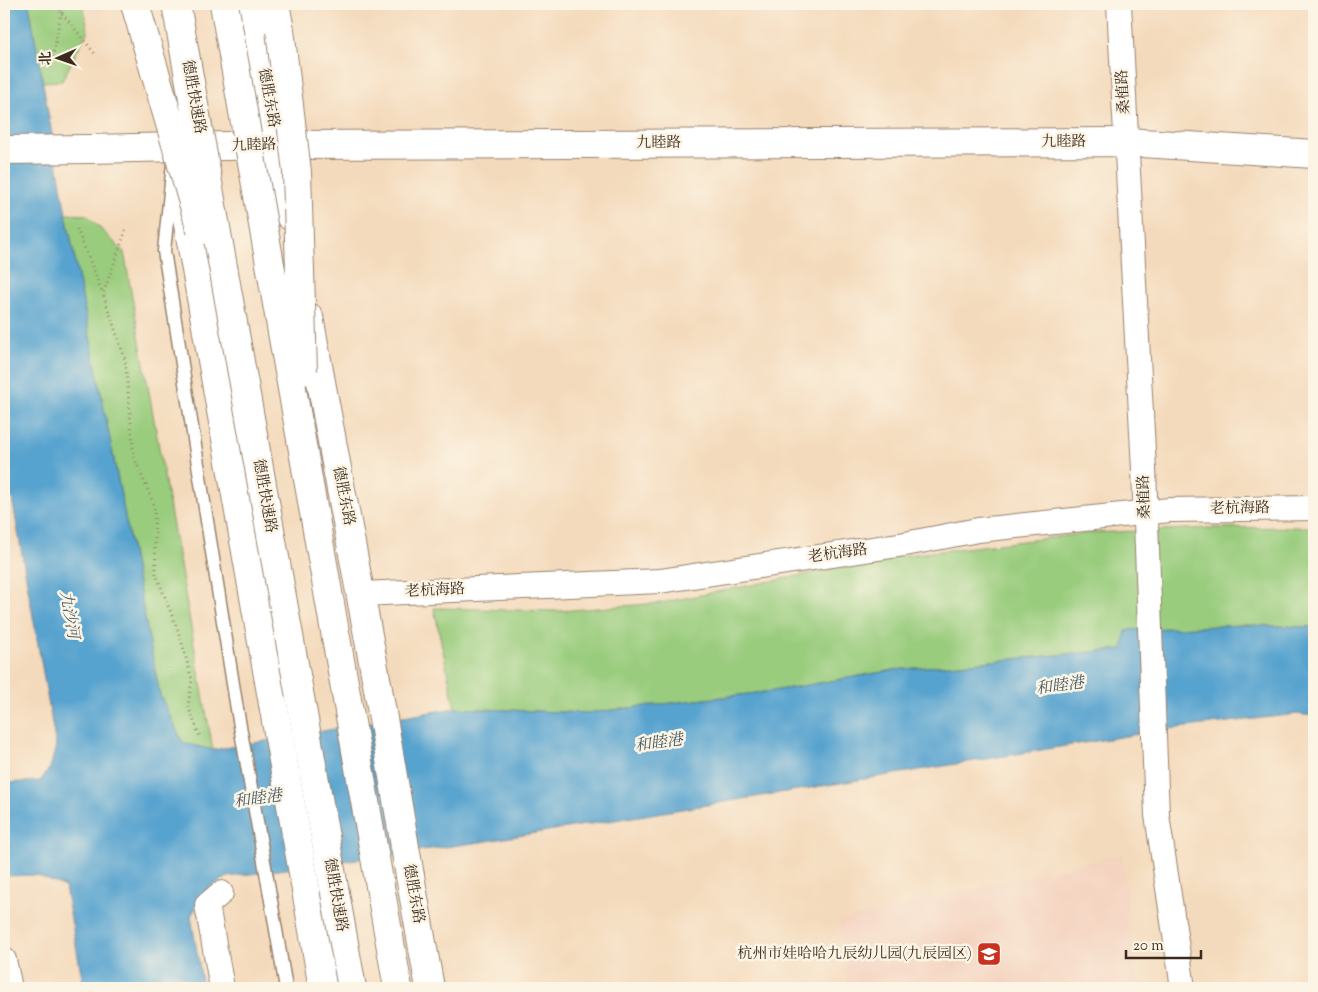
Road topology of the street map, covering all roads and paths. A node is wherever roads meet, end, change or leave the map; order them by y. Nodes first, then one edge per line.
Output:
1 (60, 4) edge
2 (135, 4) edge
3 (149, 4) edge
4 (176, 4) edge
5 (224, 4) edge
6 (252, 4) edge
7 (275, 4) edge
8 (286, 4) edge
9 (1119, 4) edge
10 (61, 12) junction
11 (96, 55) dead end
12 (51, 67) dead end
13 (1127, 142) junction
14 (277, 145) junction
15 (175, 148) junction
16 (4, 150) edge
17 (1314, 154) edge
18 (77, 229) dead end
19 (126, 230) dead end
20 (103, 294) junction
21 (241, 367) junction
22 (306, 465) junction
23 (1314, 508) edge
24 (1145, 513) junction
25 (361, 594) junction
26 (200, 737) dead end
27 (221, 893) dead end
28 (4, 960) edge
29 (10, 988) edge
30 (222, 988) edge
31 (286, 988) edge
32 (323, 988) edge
33 (352, 988) edge
34 (398, 988) edge
35 (430, 988) edge
36 (1184, 988) edge

1 - 10 path
2 - 21 main road, bridge
3 - 15 main road
4 - 21 main road, 德胜快速路, bridge
5 - 22 main road, bridge
6 - 14 main road, 德胜东路
7 - 22 main road, bridge
8 - 14 lane
9 - 13 street, 桑植路
10 - 11 path
10 - 12 path
13 - 14 main road, 九睦路
13 - 17 main road, 九睦路
13 - 24 street, 桑植路
14 - 15 main road, 九睦路
14 - 25 main road, 德胜东路
15 - 16 main road, 九睦路, bridge
15 - 31 lane, bridge
15 - 32 main road, bridge
18 - 20 path
19 - 20 path
20 - 26 path
21 - 33 main road, 德胜快速路, bridge
22 - 34 main road, bridge
23 - 24 street, 老杭海路
24 - 25 street, 老杭海路
24 - 36 street, 桑植路
25 - 35 main road, 德胜东路, bridge
27 - 30 street
28 - 29 street

